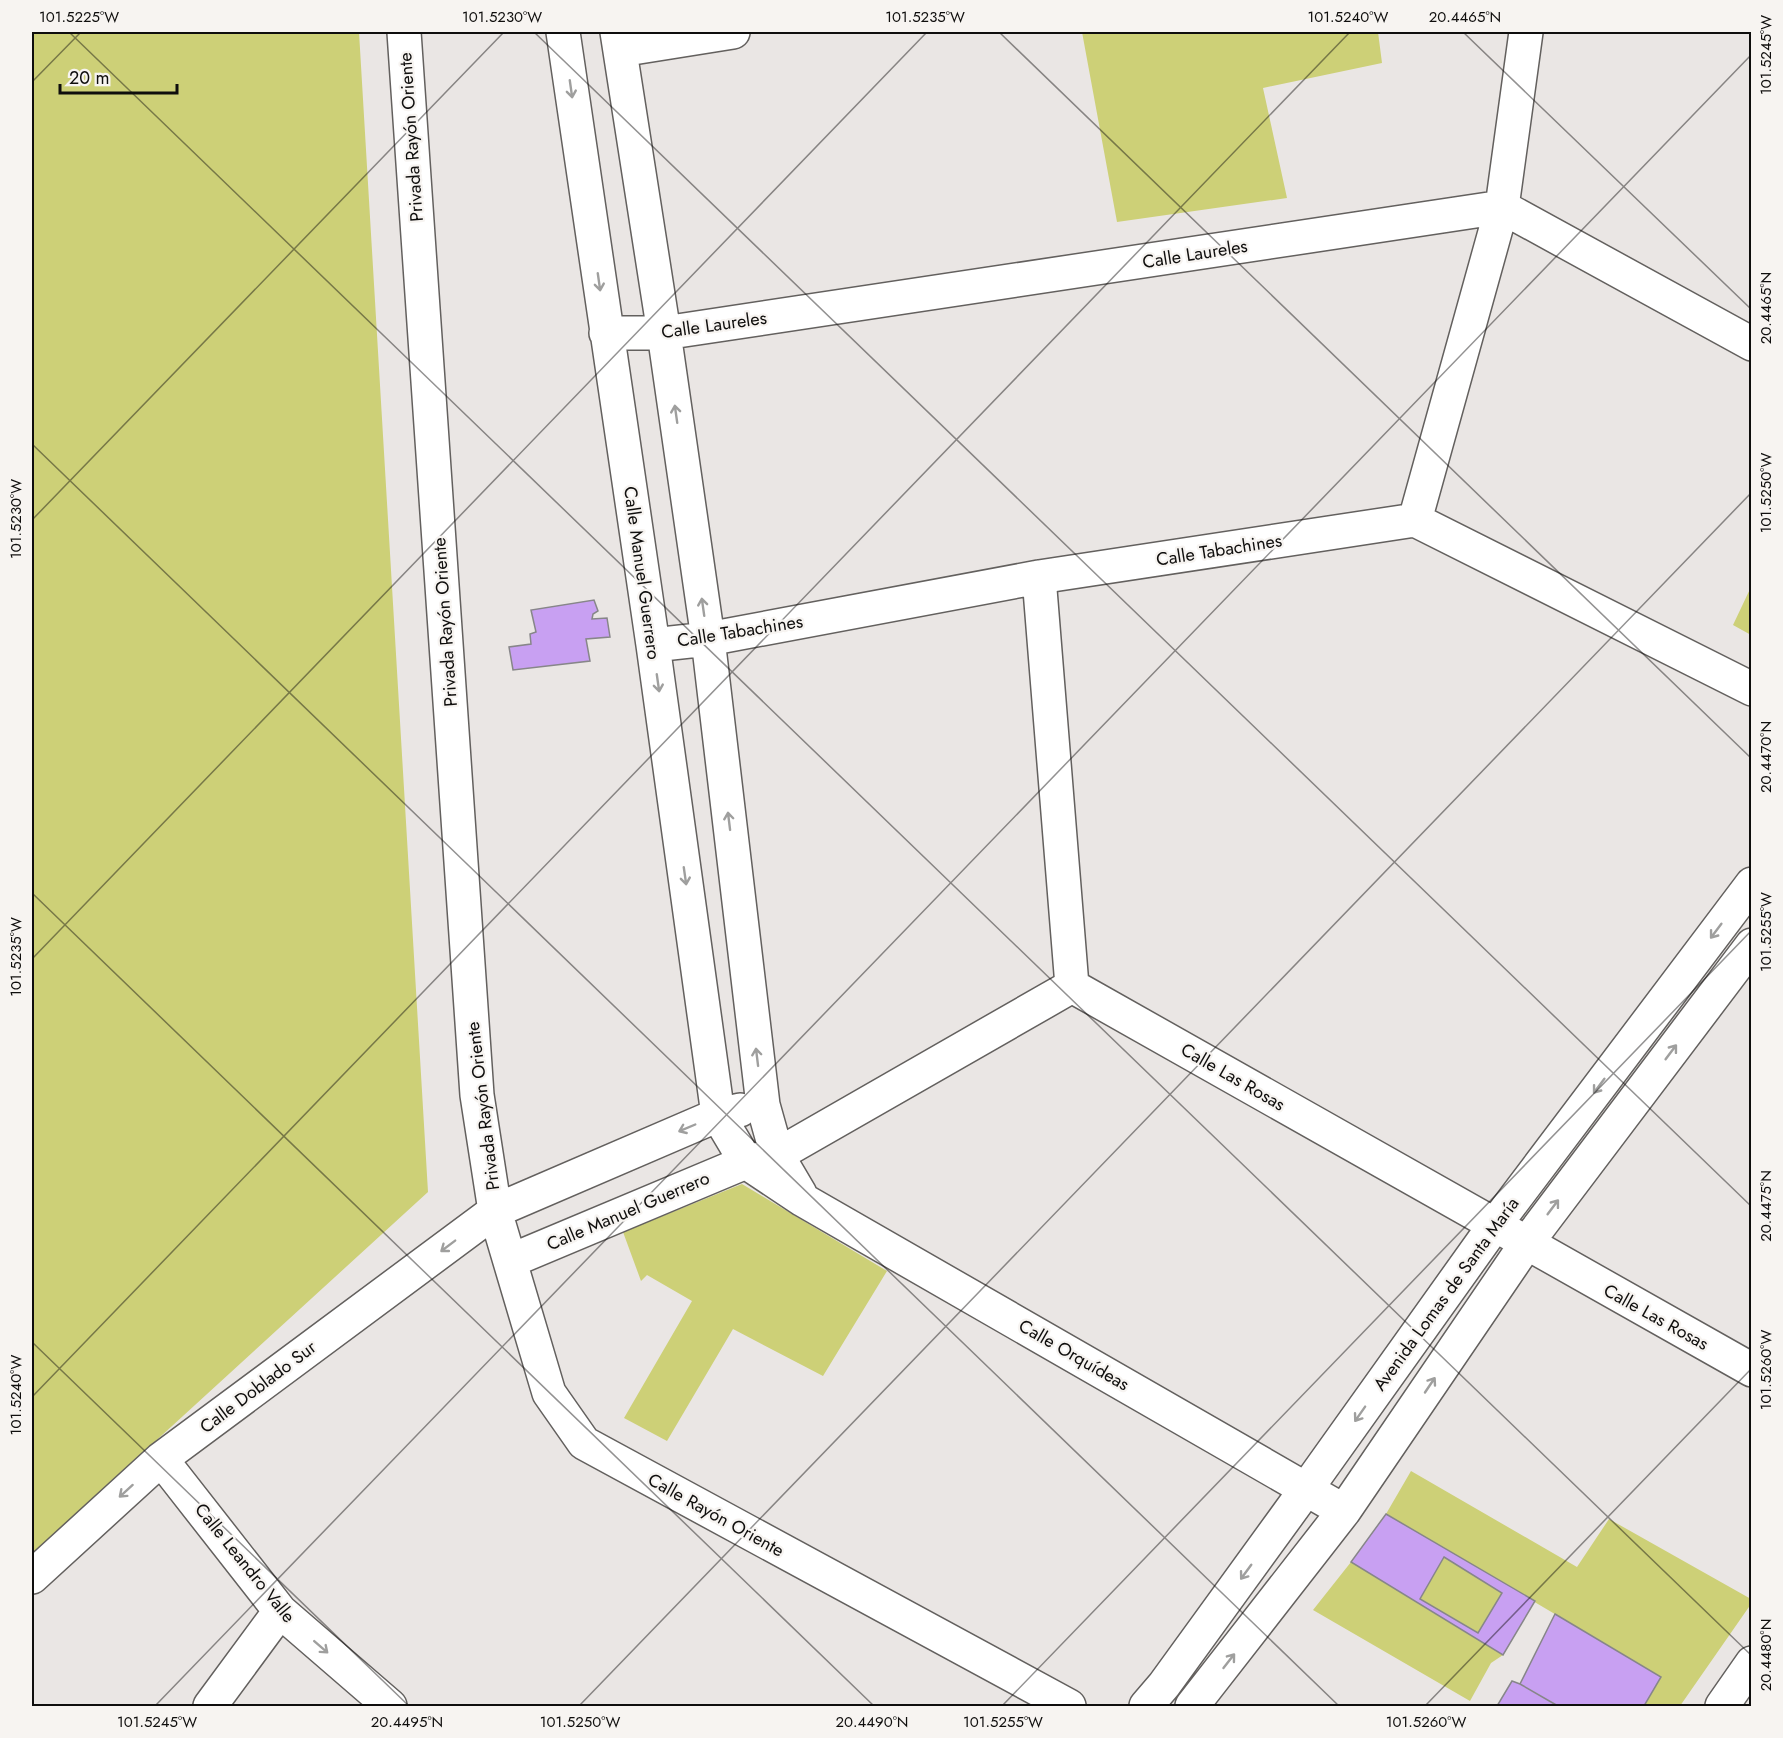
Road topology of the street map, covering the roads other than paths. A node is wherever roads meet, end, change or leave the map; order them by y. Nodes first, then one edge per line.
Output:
1 (404, 32) edge
2 (563, 32) edge
3 (733, 32) edge
4 (1526, 32) edge
5 (618, 41) edge
6 (1502, 207) junction
7 (606, 333) junction
8 (664, 333) junction
9 (1752, 344) edge
10 (1415, 520) junction
11 (1039, 577) junction
12 (708, 639) junction
13 (653, 645) junction
14 (1752, 689) edge
15 (1752, 884) edge
16 (1752, 945) edge
17 (1072, 986) junction
18 (763, 1105) junction
19 (718, 1115) junction
20 (777, 1155) junction
21 (746, 1162) junction
22 (803, 1200) junction
23 (495, 1211) junction
24 (1494, 1226) junction
25 (1526, 1244) junction
26 (510, 1261) junction
27 (1752, 1370) edge
28 (161, 1459) junction
29 (1307, 1488) junction
30 (1344, 1511) junction
31 (32, 1577) edge
32 (280, 1611) junction
33 (1752, 1663) edge
34 (210, 1707) edge
35 (390, 1707) edge
36 (1069, 1707) edge
37 (1146, 1707) edge
38 (1192, 1707) edge
39 (1722, 1707) edge

1 - 23 street, Privada Rayón Oriente
2 -> 7 street, Calle Manuel Guerrero
3 - 5 street
4 - 6 street
5 - 8 street
6 - 8 street, Calle Laureles
6 - 9 street
6 - 10 street
7 - 8 street, Calle Laureles
7 - 13 street, Calle Manuel Guerrero
12 -> 8 street
10 - 11 street, Calle Tabachines
10 - 14 street
11 - 12 street, Calle Tabachines
11 - 17 street
12 - 13 street, Calle Tabachines
18 -> 12 street
13 -> 19 street, Calle Manuel Guerrero
15 -> 24 street, Avenida Lomas de Santa María
25 -> 16 street, Avenida Lomas de Santa María
17 - 20 street, Calle Manuel Guerrero
17 - 24 street, Calle Las Rosas
18 - 19 street
18 - 20 street
19 - 21 street, Calle Manuel Guerrero
19 -> 23 street
20 - 21 street, Calle Manuel Guerrero
20 - 22 street
21 - 22 street, Calle Orquídeas
21 - 26 street, Calle Manuel Guerrero
22 - 29 street, Calle Orquídeas
23 - 26 street, Calle Rayón Oriente
23 -> 28 street, Calle Doblado Sur
24 - 25 street, Calle Las Rosas
24 -> 29 street, Avenida Lomas de Santa María
25 - 27 street, Calle Las Rosas
30 -> 25 street, Avenida Lomas de Santa María
26 - 36 street, Calle Rayón Oriente
28 -> 31 street, Calle Doblado Sur
28 - 32 street, Calle Leandro Valle
29 - 30 street, Calle Orquídeas
29 -> 37 street, Avenida Lomas de Santa María
38 -> 30 street, Avenida Lomas de Santa María
32 - 34 street
32 -> 35 street, Calle Leandro Valle
33 - 39 street

